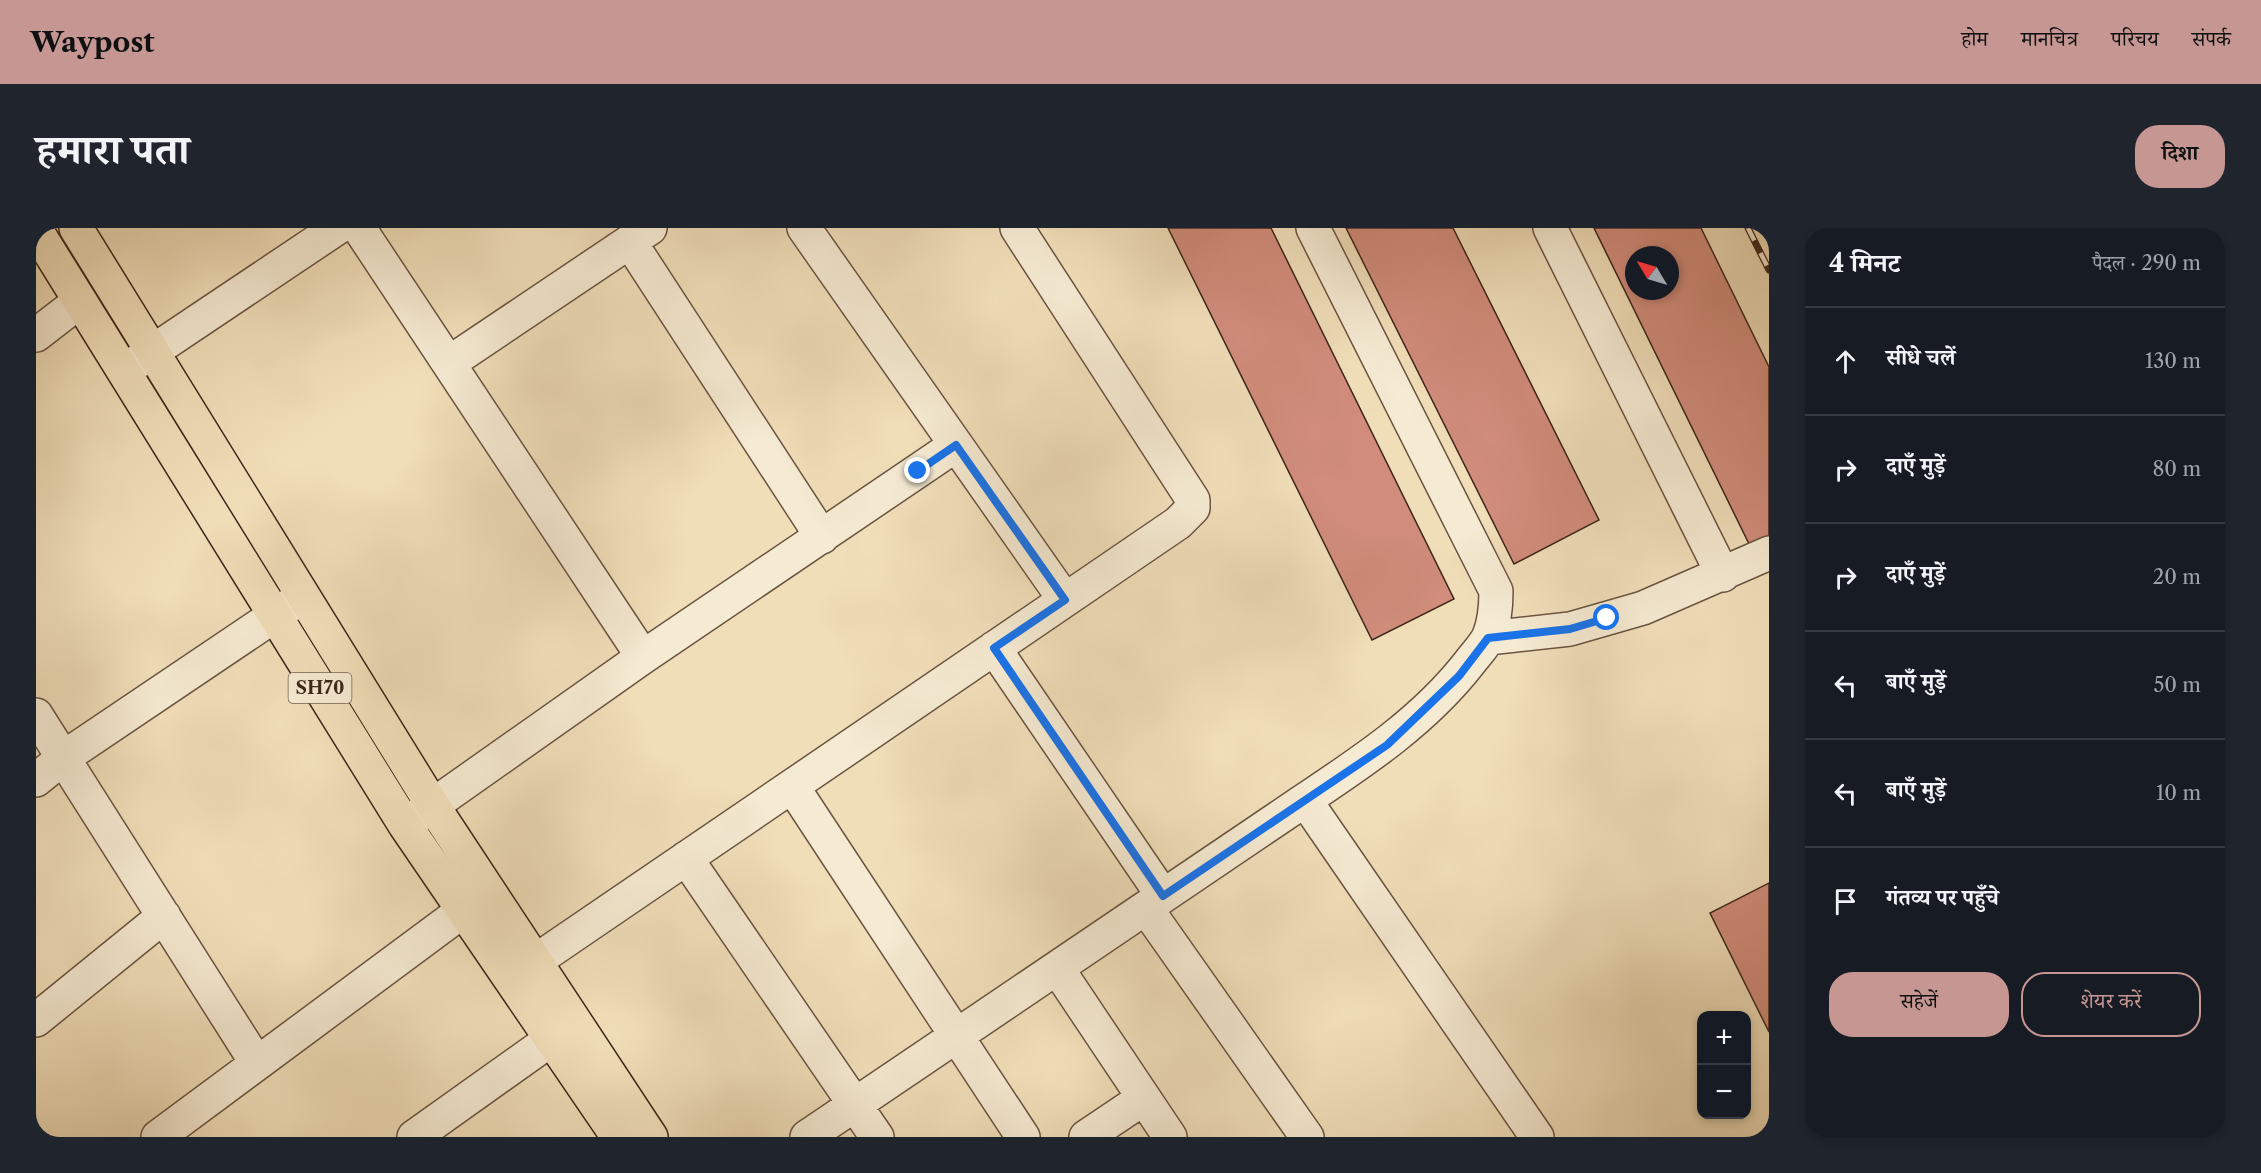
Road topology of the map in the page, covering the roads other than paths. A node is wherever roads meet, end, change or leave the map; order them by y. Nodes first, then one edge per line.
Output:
1 (76, 228) edge
2 (337, 228) edge
3 (359, 228) edge
4 (804, 228) edge
5 (1017, 228) edge
6 (1313, 228) edge
7 (1550, 228) edge
8 (36, 230) edge
9 (640, 235) edge
10 (80, 301) junction
11 (36, 335) edge
12 (153, 352) junction
13 (448, 363) junction
14 (125, 370) junction
15 (956, 445) junction
16 (822, 537) junction
17 (1769, 553) edge
18 (1723, 575) junction
19 (304, 595) junction
20 (1065, 600) junction
21 (275, 615) junction
22 (1488, 638) junction
23 (994, 648) junction
24 (643, 657) junction
25 (36, 716) edge
26 (63, 758) junction
27 (36, 780) edge
28 (792, 786) junction
29 (1305, 800) junction
30 (433, 806) junction
31 (405, 825) junction
32 (686, 858) junction
33 (1154, 902) junction
34 (464, 910) junction
35 (164, 916) junction
36 (1057, 968) junction
37 (521, 969) junction
38 (36, 1020) edge
39 (563, 1030) junction
40 (958, 1035) junction
41 (256, 1062) junction
42 (1144, 1098) junction
43 (855, 1105) junction
44 (158, 1137) edge
45 (414, 1137) edge
46 (618, 1137) edge
47 (651, 1137) edge
48 (807, 1137) edge
49 (877, 1137) edge
50 (1023, 1137) edge
51 (1086, 1137) edge
52 (1170, 1137) edge
53 (1307, 1137) edge
54 (1537, 1137) edge

1 - 12 main road, SH70
2 - 12 street
3 - 13 street
4 - 15 street
5 - 20 street
6 - 22 street
7 - 18 street
8 - 10 main road, SH70
9 - 13 street
9 - 16 street
10 - 11 street
10 - 14 main road, SH70
12 - 14 street
12 - 19 main road, SH70
13 - 24 street
14 - 21 main road, SH70
15 - 16 street
15 - 20 street
16 - 24 street
17 - 18 street
18 - 22 street
19 - 21 street
19 - 30 main road, SH70
20 - 23 street
21 - 26 street
21 - 31 main road, SH70
22 - 29 street
23 - 28 street
23 - 33 street
24 - 30 street
25 - 26 street
26 - 27 street
26 - 35 street
28 - 32 street
28 - 40 street
29 - 33 street
29 - 54 street
30 - 31 street
30 - 37 main road, SH70
31 - 34 main road, SH70
32 - 37 street
32 - 43 street
33 - 36 street
33 - 53 street
34 - 37 main road, SH70
34 - 41 street
35 - 38 street
35 - 41 street
36 - 40 street
36 - 42 street
37 - 39 main road, SH70
39 - 45 street
39 - 46 main road, SH70
39 - 47 main road, SH70
40 - 43 street
40 - 50 street
41 - 44 street
42 - 51 street
42 - 52 street
43 - 48 street
43 - 49 street

